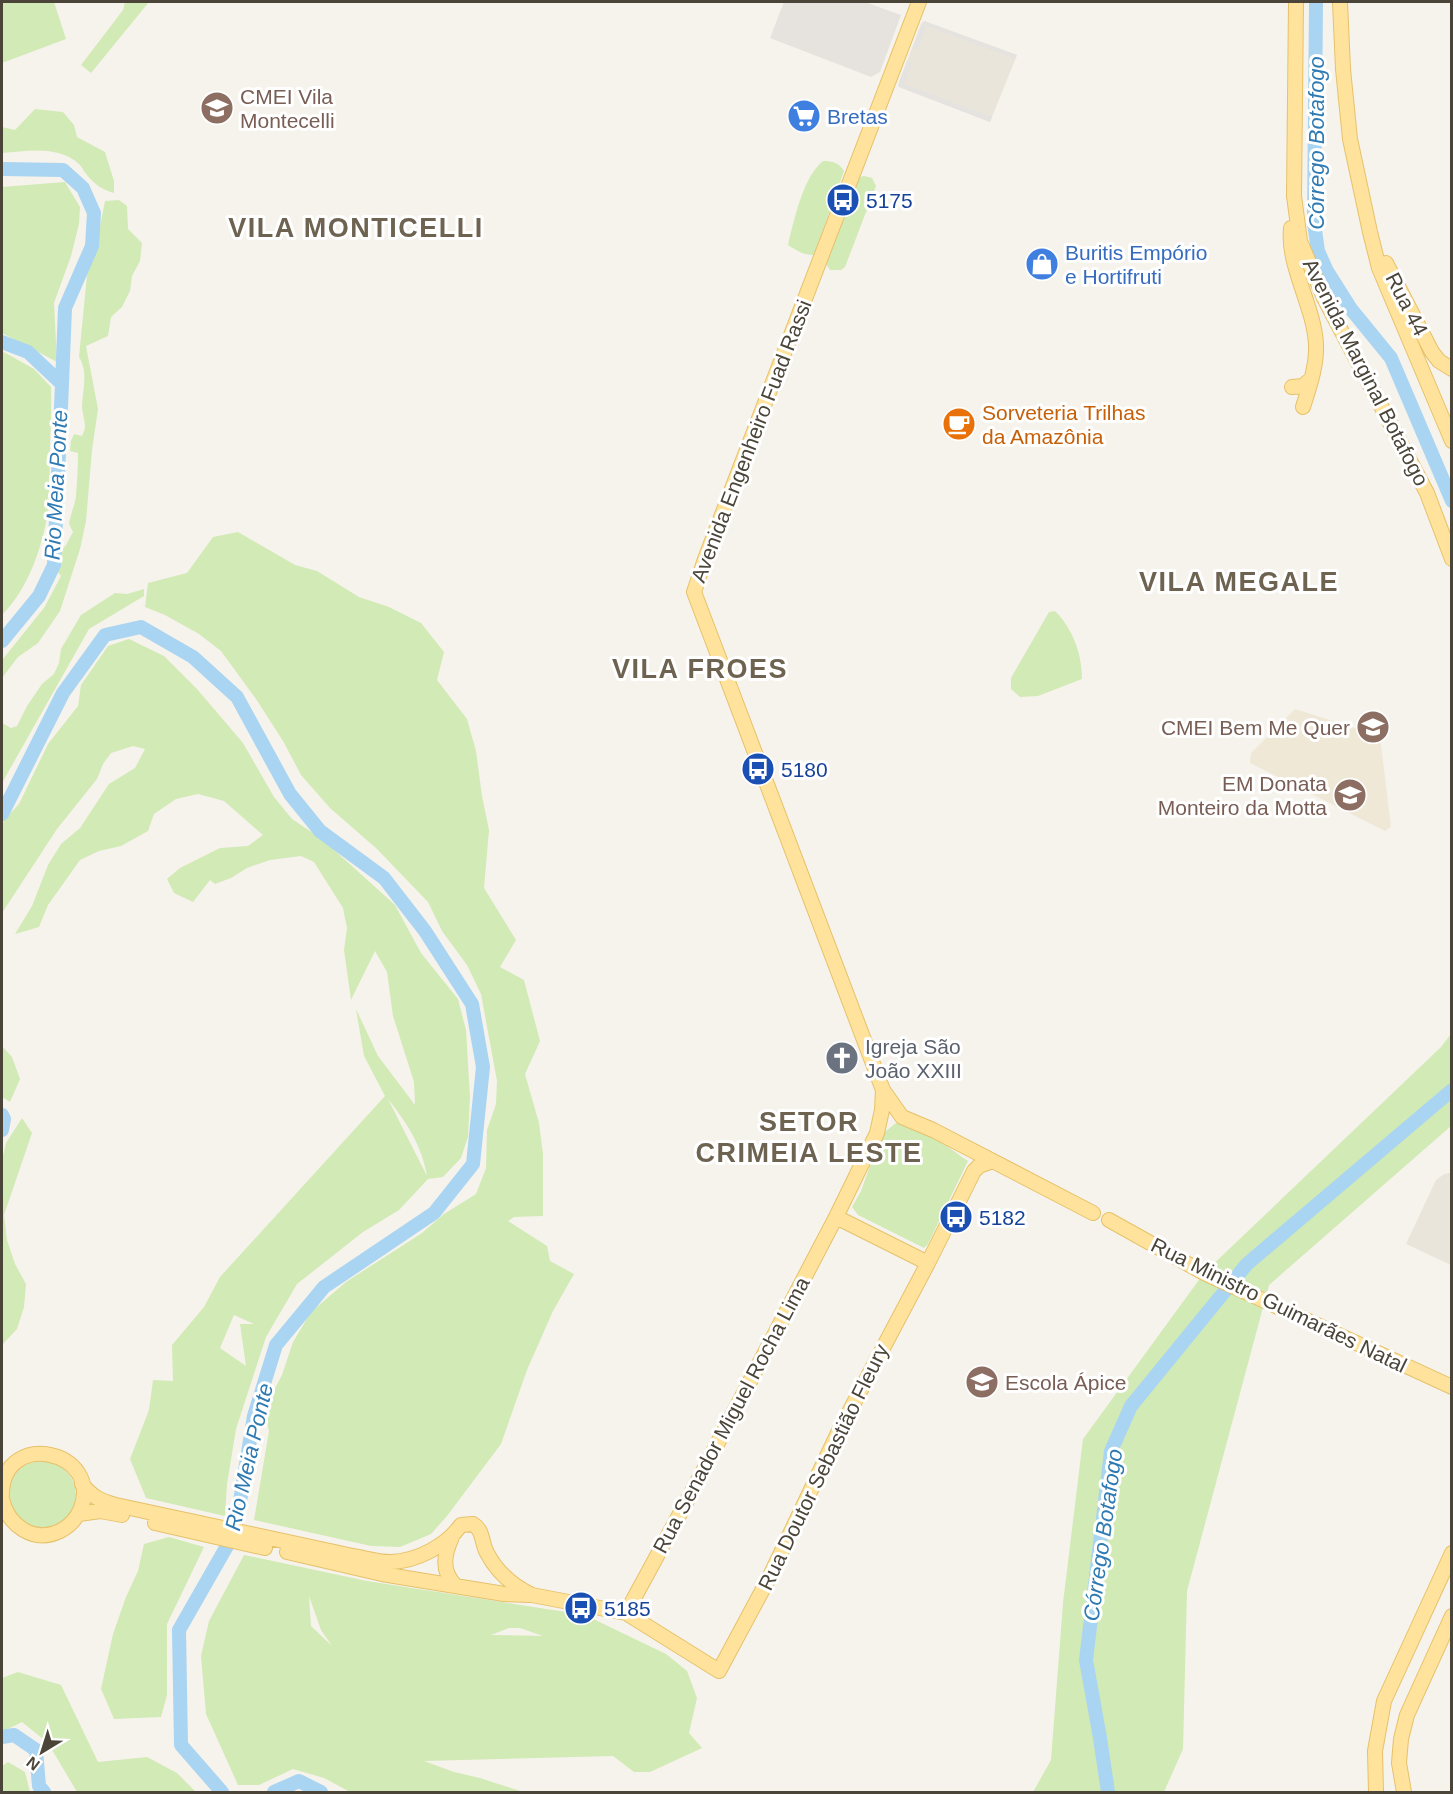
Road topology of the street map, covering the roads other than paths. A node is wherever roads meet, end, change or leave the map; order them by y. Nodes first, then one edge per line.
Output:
1 (919, 2) edge
2 (1296, 2) edge
3 (1340, 2) edge
4 (1294, 196) junction
5 (1370, 232) junction
6 (1452, 369) edge
7 (1311, 379) junction
8 (1292, 387) dead end
9 (1303, 408) dead end
10 (1452, 441) edge
11 (1452, 559) edge
12 (883, 1090) junction
13 (902, 1117) junction
14 (877, 1132) junction
15 (970, 1150) junction
16 (993, 1161) junction
17 (974, 1171) junction
18 (836, 1217) junction
19 (936, 1244) junction
20 (912, 1256) junction
21 (928, 1263) junction
22 (1452, 1388) edge
23 (4, 1475) edge
24 (82, 1484) junction
25 (2, 1494) edge
26 (2, 1505) edge
27 (79, 1514) junction
28 (211, 1530) junction
29 (452, 1537) junction
30 (269, 1544) junction
31 (1452, 1553) edge
32 (496, 1568) junction
33 (455, 1586) junction
34 (486, 1590) junction
35 (532, 1595) junction
36 (626, 1613) junction
37 (1452, 1616) edge
38 (1376, 1792) edge
39 (1404, 1792) edge

1 - 12 main road, Avenida Engenheiro Fuad Rassi
2 - 4 main road, Avenida Marginal Botafogo
3 - 5 main road
4 - 7 main road
4 - 11 main road, Avenida Marginal Botafogo
5 - 6 main road, Rua 44
5 - 10 main road
7 - 8 main road
7 - 9 main road
12 - 13 main road
12 - 14 main road, Avenida Engenheiro Fuad Rassi
13 - 14 main road
13 - 15 main road
14 - 18 main road, Avenida Engenheiro Fuad Rassi
15 - 16 main road
15 - 17 main road
16 - 17 main road
16 - 22 main road, Rua Ministro Guimarães Natal
17 - 19 main road
18 - 20 main road
18 - 36 main road, Rua Senador Miguel Rocha Lima
19 - 20 main road
19 - 21 main road, Rua Doutor Sebastião Fleury
20 - 21 main road
21 - 36 main road, Rua Doutor Sebastião Fleury
23 - 24 main road
23 - 25 main road
24 - 27 main road
24 - 28 main road
26 - 27 main road
27 - 28 main road
28 - 30 main road
29 - 30 main road
29 - 32 main road
29 - 33 main road
30 - 33 main road
31 - 38 main road
32 - 34 main road
32 - 35 main road
33 - 34 main road
34 - 35 main road
35 - 36 main road
37 - 39 main road

